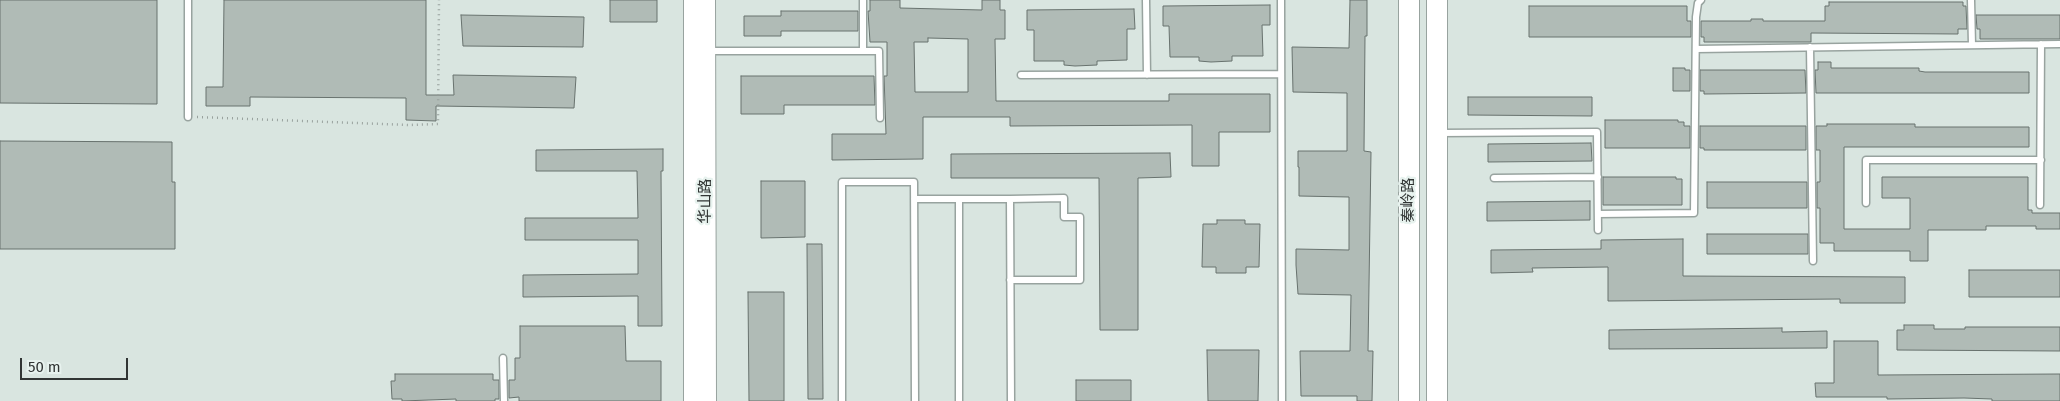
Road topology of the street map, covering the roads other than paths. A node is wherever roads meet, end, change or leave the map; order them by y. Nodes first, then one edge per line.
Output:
1 (188, 0) edge
2 (693, 0) edge
3 (706, 0) edge
4 (863, 0) edge
5 (1146, 0) edge
6 (1281, 0) edge
7 (1409, 0) edge
8 (1437, 0) edge
9 (1701, 0) edge
10 (1971, 0) edge
11 (2041, 44) junction
12 (2060, 44) edge
13 (1972, 45) junction
14 (1810, 47) junction
15 (1696, 49) junction
16 (863, 51) junction
17 (706, 52) junction
18 (1147, 74) junction
19 (1281, 74) junction
20 (1021, 75) dead end
21 (188, 117) road end
22 (880, 118) dead end
23 (1437, 133) junction
24 (2041, 160) junction
25 (1598, 177) junction
26 (1494, 178) dead end
27 (959, 198) junction
28 (1010, 198) junction
29 (914, 199) junction
30 (1866, 203) dead end
31 (2040, 205) dead end
32 (1598, 214) junction
33 (1598, 230) dead end
34 (1813, 261) dead end
35 (1010, 280) junction
36 (502, 358) dead end
37 (504, 401) edge
38 (693, 401) edge
39 (707, 401) edge
40 (842, 401) edge
41 (915, 401) edge
42 (960, 401) edge
43 (1011, 401) edge
44 (1282, 401) edge
45 (1409, 401) edge
46 (1437, 401) edge

1 - 21 lane
2 - 38 street, 华山路
3 - 17 street, 华山路
4 - 16 lane
5 - 18 lane
6 - 19 lane
7 - 45 main road, 秦岭路
8 - 23 main road, 秦岭路
9 - 15 lane
10 - 13 lane
11 - 12 lane
11 - 13 lane
11 - 24 lane
13 - 14 lane
14 - 15 lane
14 - 34 lane
15 - 32 lane
16 - 17 lane
16 - 22 lane
17 - 39 street, 华山路
18 - 19 lane
18 - 20 lane
19 - 44 lane
23 - 25 lane
23 - 46 main road, 秦岭路
24 - 30 lane
24 - 31 lane
25 - 26 lane
25 - 32 lane
27 - 28 lane
27 - 29 lane
27 - 42 lane
28 - 35 lane
28 - 35 lane
29 - 40 lane
29 - 41 lane
32 - 33 lane
35 - 43 lane
36 - 37 lane

